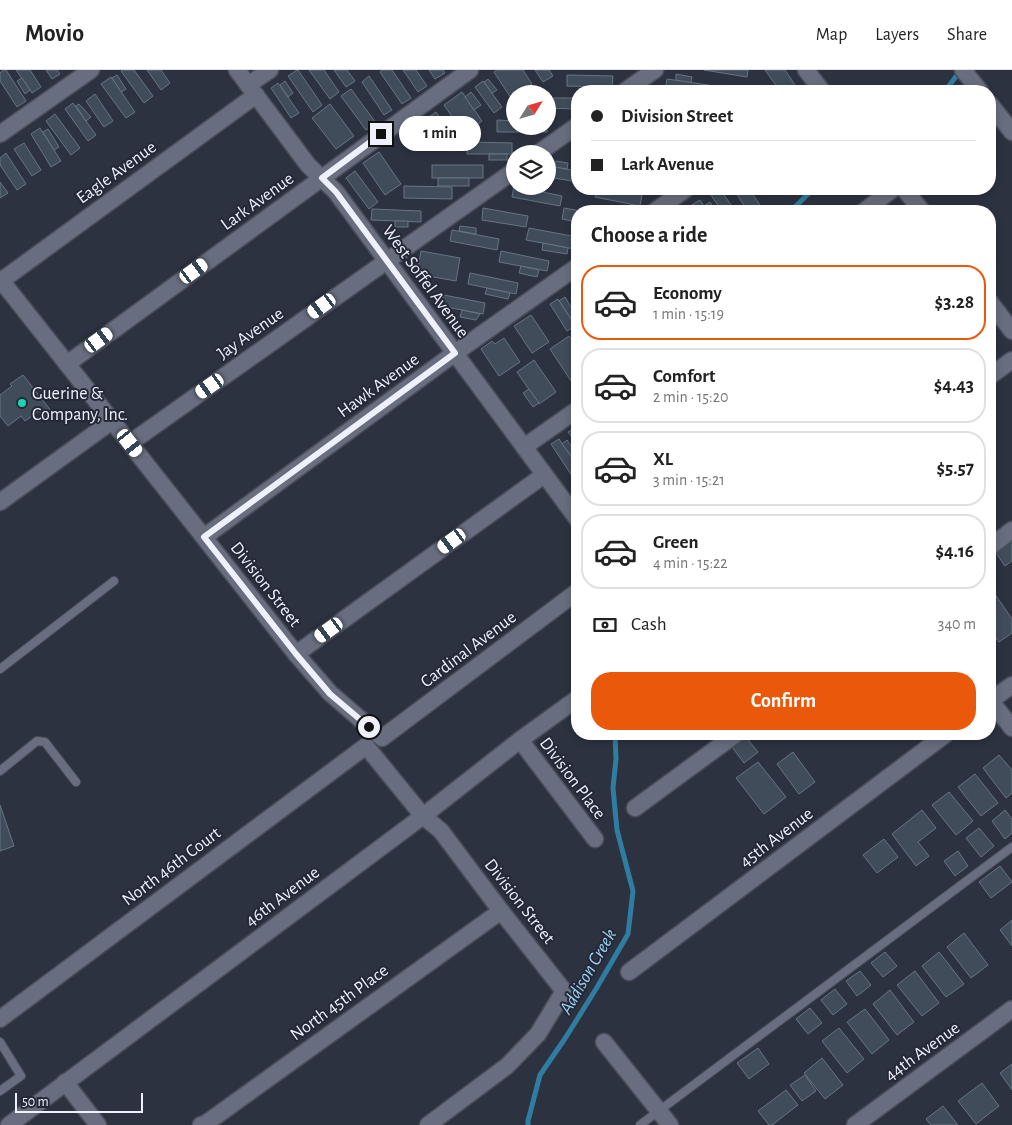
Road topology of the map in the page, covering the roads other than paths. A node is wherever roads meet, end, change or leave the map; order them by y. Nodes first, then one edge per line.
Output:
1 (91, 70) edge
2 (237, 70) edge
3 (270, 70) edge
4 (470, 70) edge
5 (656, 70) edge
6 (806, 70) edge
7 (963, 70) edge
8 (635, 85) edge
9 (817, 85) edge
10 (975, 85) edge
11 (252, 90) junction
12 (996, 112) edge
13 (571, 130) edge
14 (1012, 132) edge
15 (0, 134) edge
16 (550, 145) edge
17 (506, 176) edge
18 (322, 178) junction
19 (678, 195) edge
20 (886, 195) edge
21 (909, 195) edge
22 (663, 205) edge
23 (872, 205) edge
24 (917, 205) edge
25 (386, 261) junction
26 (571, 271) edge
27 (0, 280) edge
28 (996, 310) edge
29 (1012, 331) edge
30 (455, 353) junction
31 (1012, 360) edge
32 (67, 364) junction
33 (996, 372) edge
34 (571, 414) edge
35 (112, 421) junction
36 (130, 443) junction
37 (524, 448) junction
38 (544, 475) junction
39 (0, 502) edge
40 (571, 511) edge
41 (1012, 530) edge
42 (204, 537) junction
43 (996, 542) edge
44 (114, 581) dead end
45 (571, 596) edge
46 (296, 654) junction
47 (0, 669) edge
48 (1012, 684) edge
49 (996, 696) edge
50 (571, 703) edge
51 (996, 708) edge
52 (1012, 728) edge
53 (382, 738) joint
54 (520, 740) junction
55 (728, 740) edge
56 (938, 740) edge
57 (366, 746) joint
58 (0, 770) edge
59 (76, 782) dead end
60 (636, 808) dead end
61 (422, 816) junction
62 (594, 839) dead end
63 (1012, 847) edge
64 (501, 911) junction
65 (629, 972) dead end
66 (1012, 1009) edge
67 (0, 1019) edge
68 (0, 1042) edge
69 (604, 1042) dead end
70 (65, 1082) junction
71 (0, 1091) edge
72 (659, 1111) junction
73 (9, 1125) edge
74 (98, 1125) edge
75 (201, 1125) edge
76 (428, 1125) edge
77 (640, 1125) edge
78 (670, 1125) edge
79 (855, 1125) edge

1 - 15 street
2 - 11 street, West Soffel Avenue
3 - 11 street, Eagle Avenue
4 - 18 street, Lark Avenue
5 - 8 street
6 - 9 street
7 - 10 street
11 - 18 street, West Soffel Avenue
11 - 27 street, Eagle Avenue
12 - 14 street
13 - 16 street
17 - 25 street, Jay Avenue
18 - 25 street, West Soffel Avenue
18 - 32 street, Lark Avenue
19 - 22 street
20 - 23 street
21 - 24 street
25 - 30 street, West Soffel Avenue
25 - 36 street, Jay Avenue
26 - 30 street, Hawk Avenue
27 - 32 street, Division Street
28 - 29 street
30 - 37 street, West Soffel Avenue
30 - 42 street, Hawk Avenue
31 - 33 street
32 - 35 street, Division Street
34 - 37 street
35 - 36 street, Division Street
35 - 39 street
36 - 42 street, Division Street
37 - 38 street, West Soffel Avenue
38 - 40 street, West Soffel Avenue
38 - 46 street
41 - 43 street
42 - 46 street, Division Street
44 - 47 lane
45 - 53 street, Cardinal Avenue
46 - 53 street, Division Street
48 - 49 street
50 - 54 street, 46th Avenue
51 - 52 street
54 - 61 street, 46th Avenue
54 - 62 street, Division Place
55 - 60 street
56 - 65 street, 45th Avenue
57 - 61 street, Division Street
57 - 67 street, North 46th Court
58 - 59 lane
61 - 64 street, Division Street
61 - 70 street, 46th Avenue
63 - 72 lane
64 - 75 street, North 45th Place
64 - 76 street, Division Street
66 - 79 street, 44th Avenue
68 - 71 lane
69 - 72 street
70 - 73 street, 46th Avenue
70 - 74 street
72 - 77 lane
72 - 78 street

